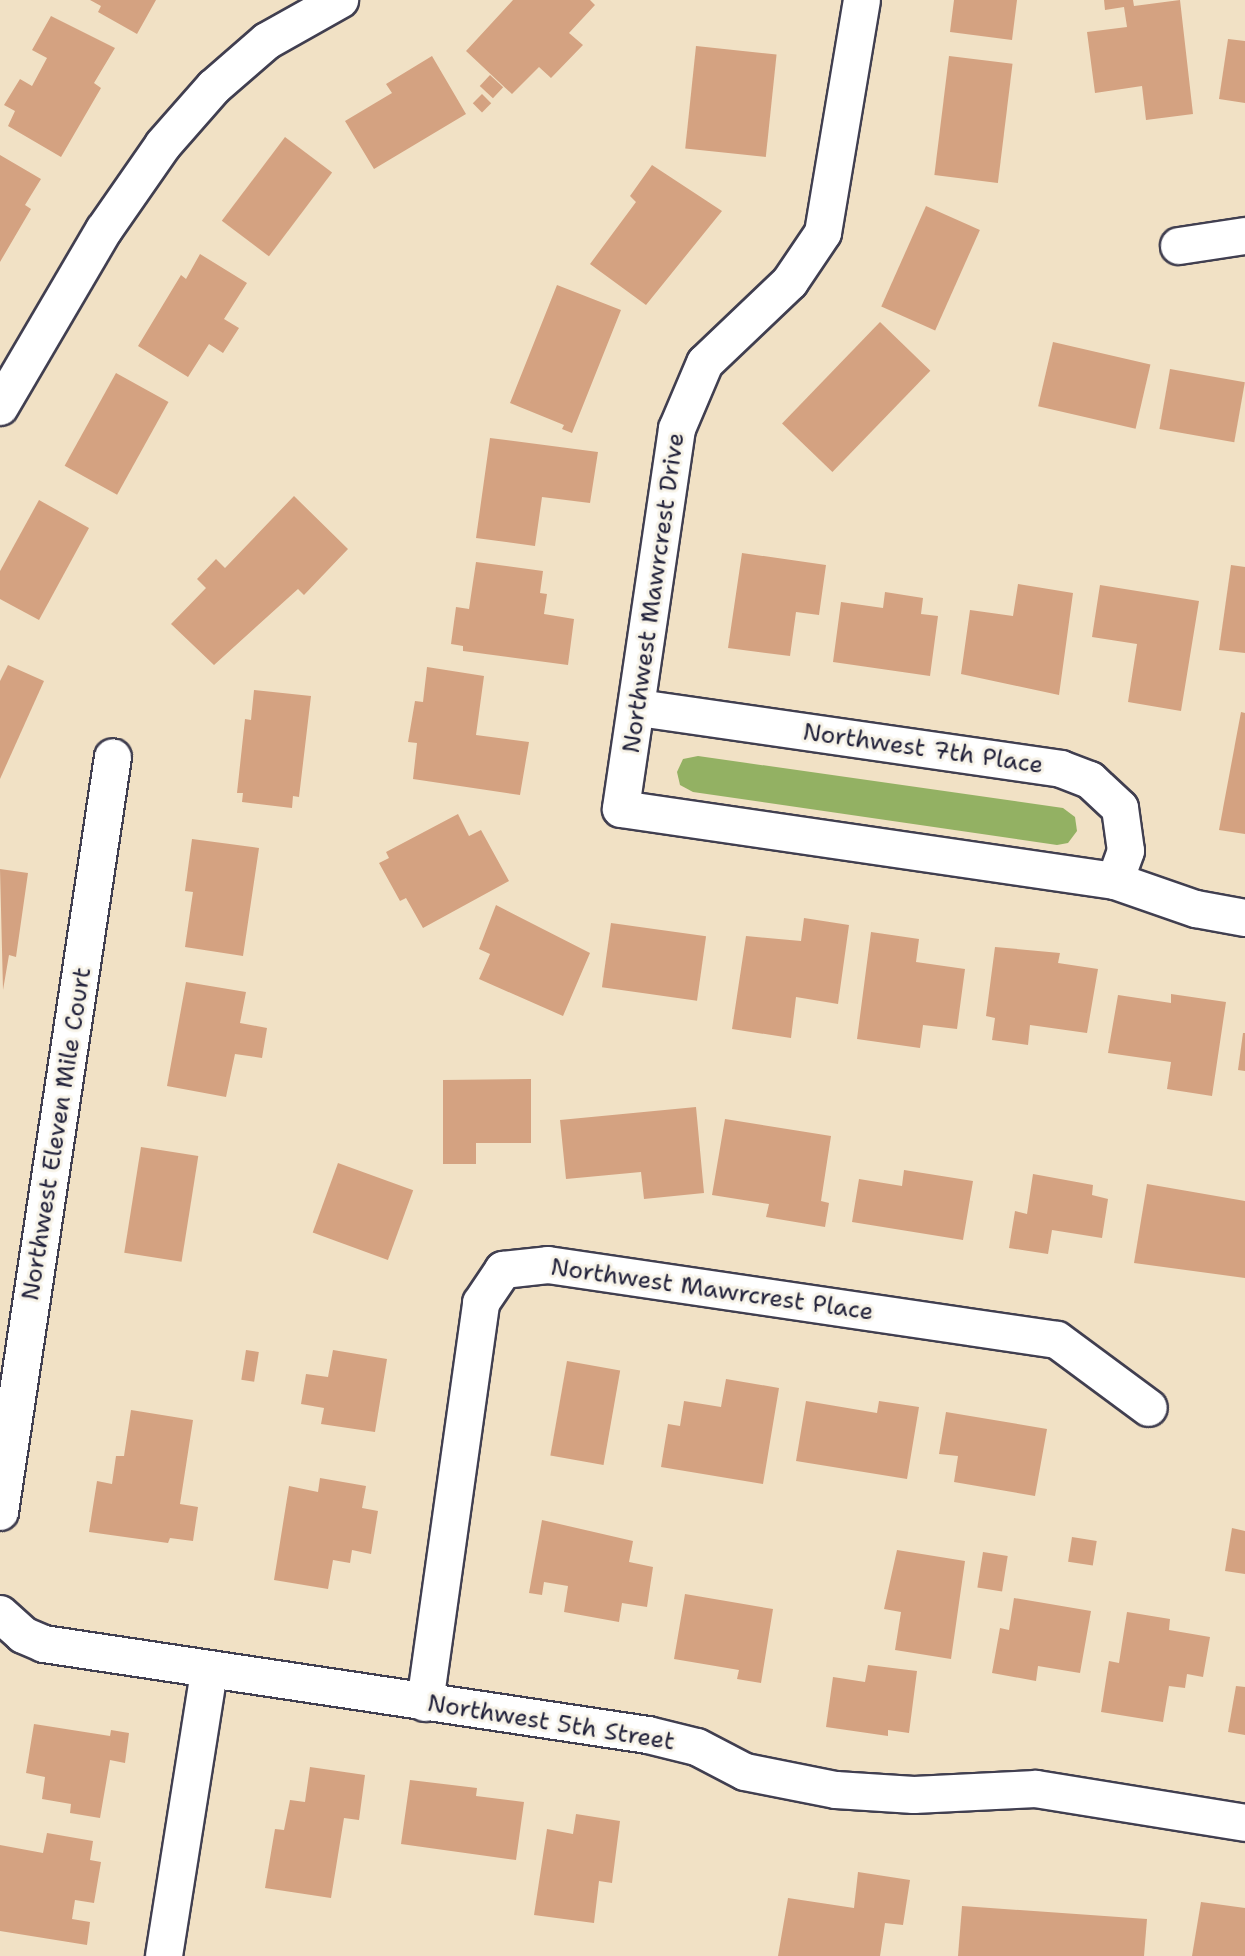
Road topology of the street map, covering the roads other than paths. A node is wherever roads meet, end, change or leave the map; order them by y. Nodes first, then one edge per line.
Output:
1 (862, 0) edge
2 (328, 2) edge
3 (1245, 236) edge
4 (1179, 246) dead end
5 (0, 407) edge
6 (639, 708) junction
7 (113, 757) dead end
8 (1115, 881) junction
9 (1245, 918) edge
10 (1149, 1408) dead end
11 (0, 1512) edge
12 (1, 1616) edge
13 (209, 1671) junction
14 (425, 1703) junction
15 (1245, 1823) edge
16 (164, 1956) edge

1 - 6 street, Northwest Mawrcrest Drive
2 - 5 street
3 - 4 street
6 - 8 street, Northwest 7th Place
6 - 8 street, Northwest Mawrcrest Drive
7 - 11 street, Northwest Eleven Mile Court
8 - 9 street
10 - 14 street, Northwest Mawrcrest Place
12 - 13 street, Northwest 5th Street
13 - 14 street, Northwest 5th Street
13 - 16 street
14 - 15 street, Northwest 5th Street

